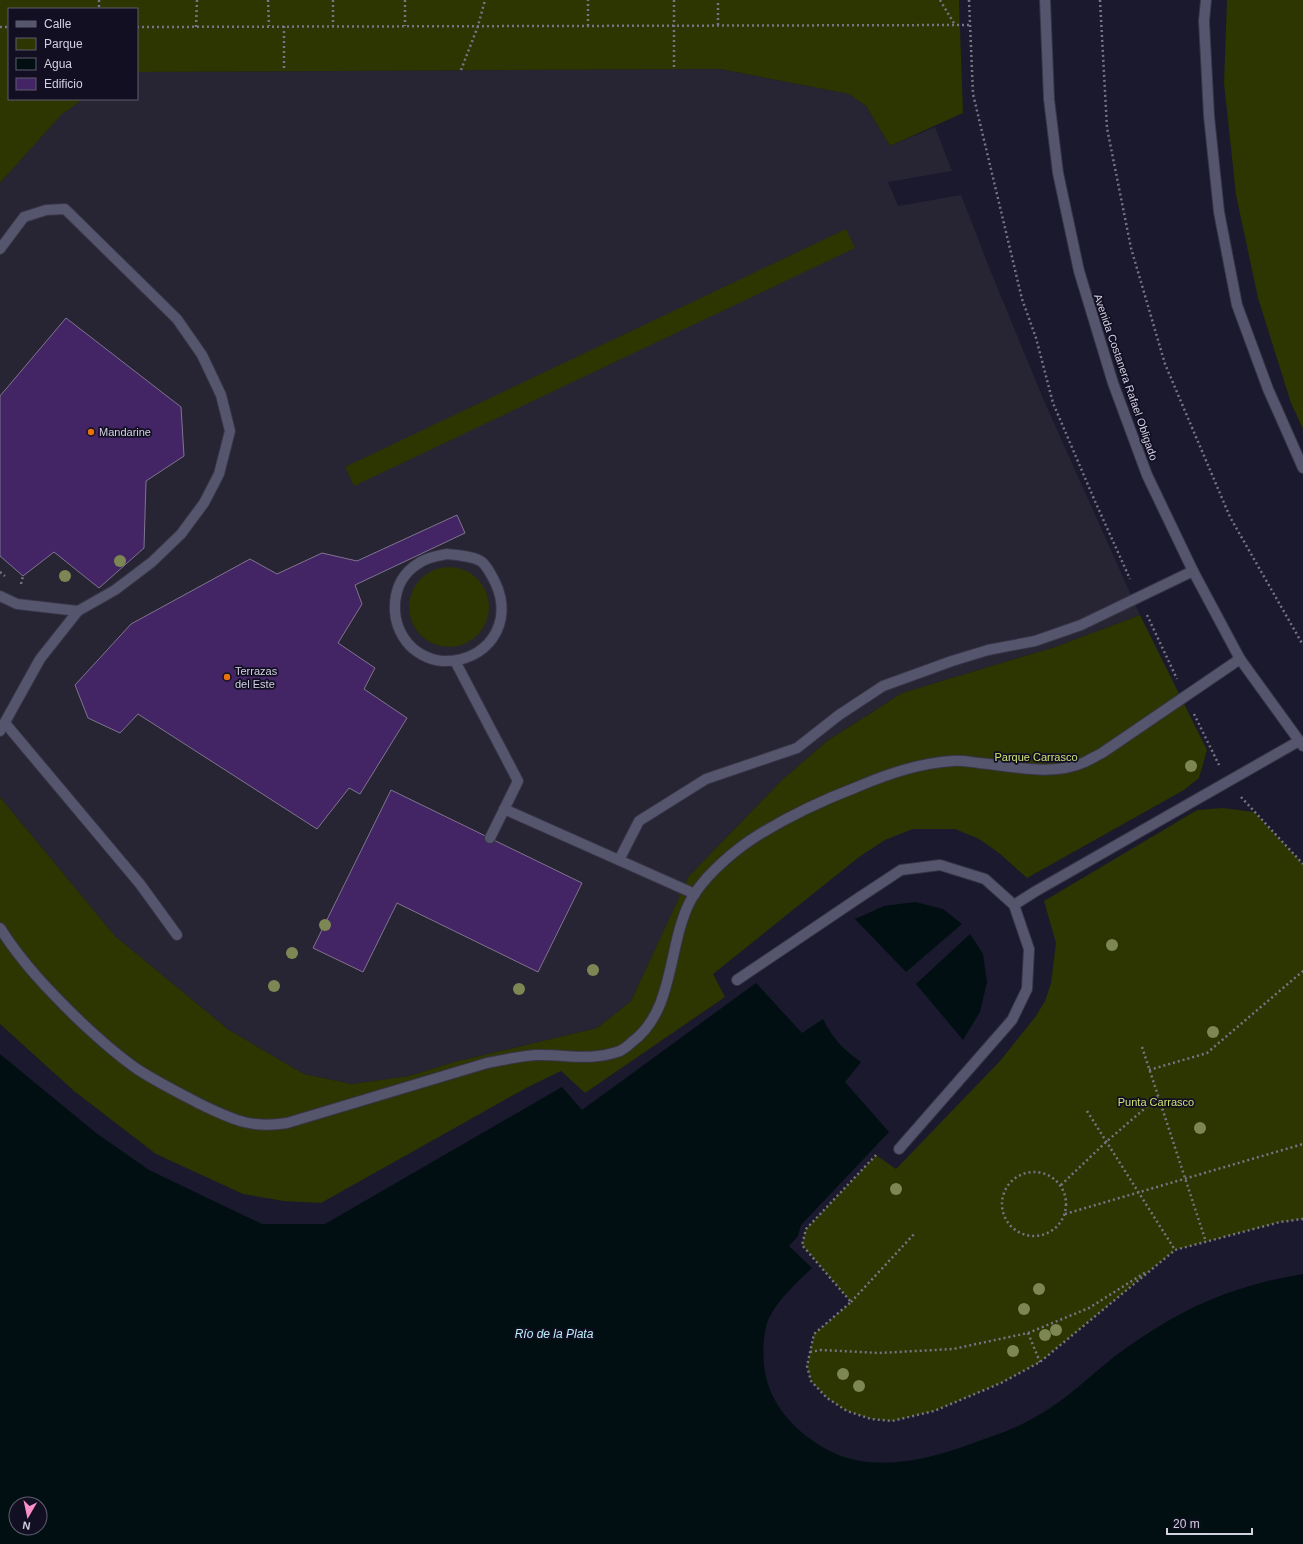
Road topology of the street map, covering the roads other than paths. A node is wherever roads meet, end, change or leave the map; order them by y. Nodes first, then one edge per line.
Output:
1 (1045, 0) edge
2 (1206, 0) edge
3 (0, 249) edge
4 (1303, 468) edge
5 (1193, 571) junction
6 (0, 596) edge
7 (78, 611) junction
8 (1240, 659) junction
9 (455, 661) junction
10 (2, 727) edge
11 (1301, 744) edge
12 (504, 810) junction
13 (490, 838) dead end
14 (619, 860) junction
15 (695, 894) junction
16 (1014, 905) junction
17 (0, 928) edge
18 (177, 935) dead end
19 (737, 980) dead end
20 (899, 1149) dead end

1 - 5 main road, Avenida Costanera Rafael Obligado
2 - 4 main road
3 - 7 main road
5 - 8 main road, Avenida Costanera Rafael Obligado
5 - 14 main road
6 - 7 main road
7 - 10 main road
8 - 11 main road, Avenida Costanera Rafael Obligado
8 - 15 main road
9 - 9 main road
9 - 12 main road
10 - 18 main road
11 - 16 main road
12 - 13 main road
12 - 14 main road
14 - 15 main road
15 - 17 main road
16 - 19 main road
16 - 20 main road

